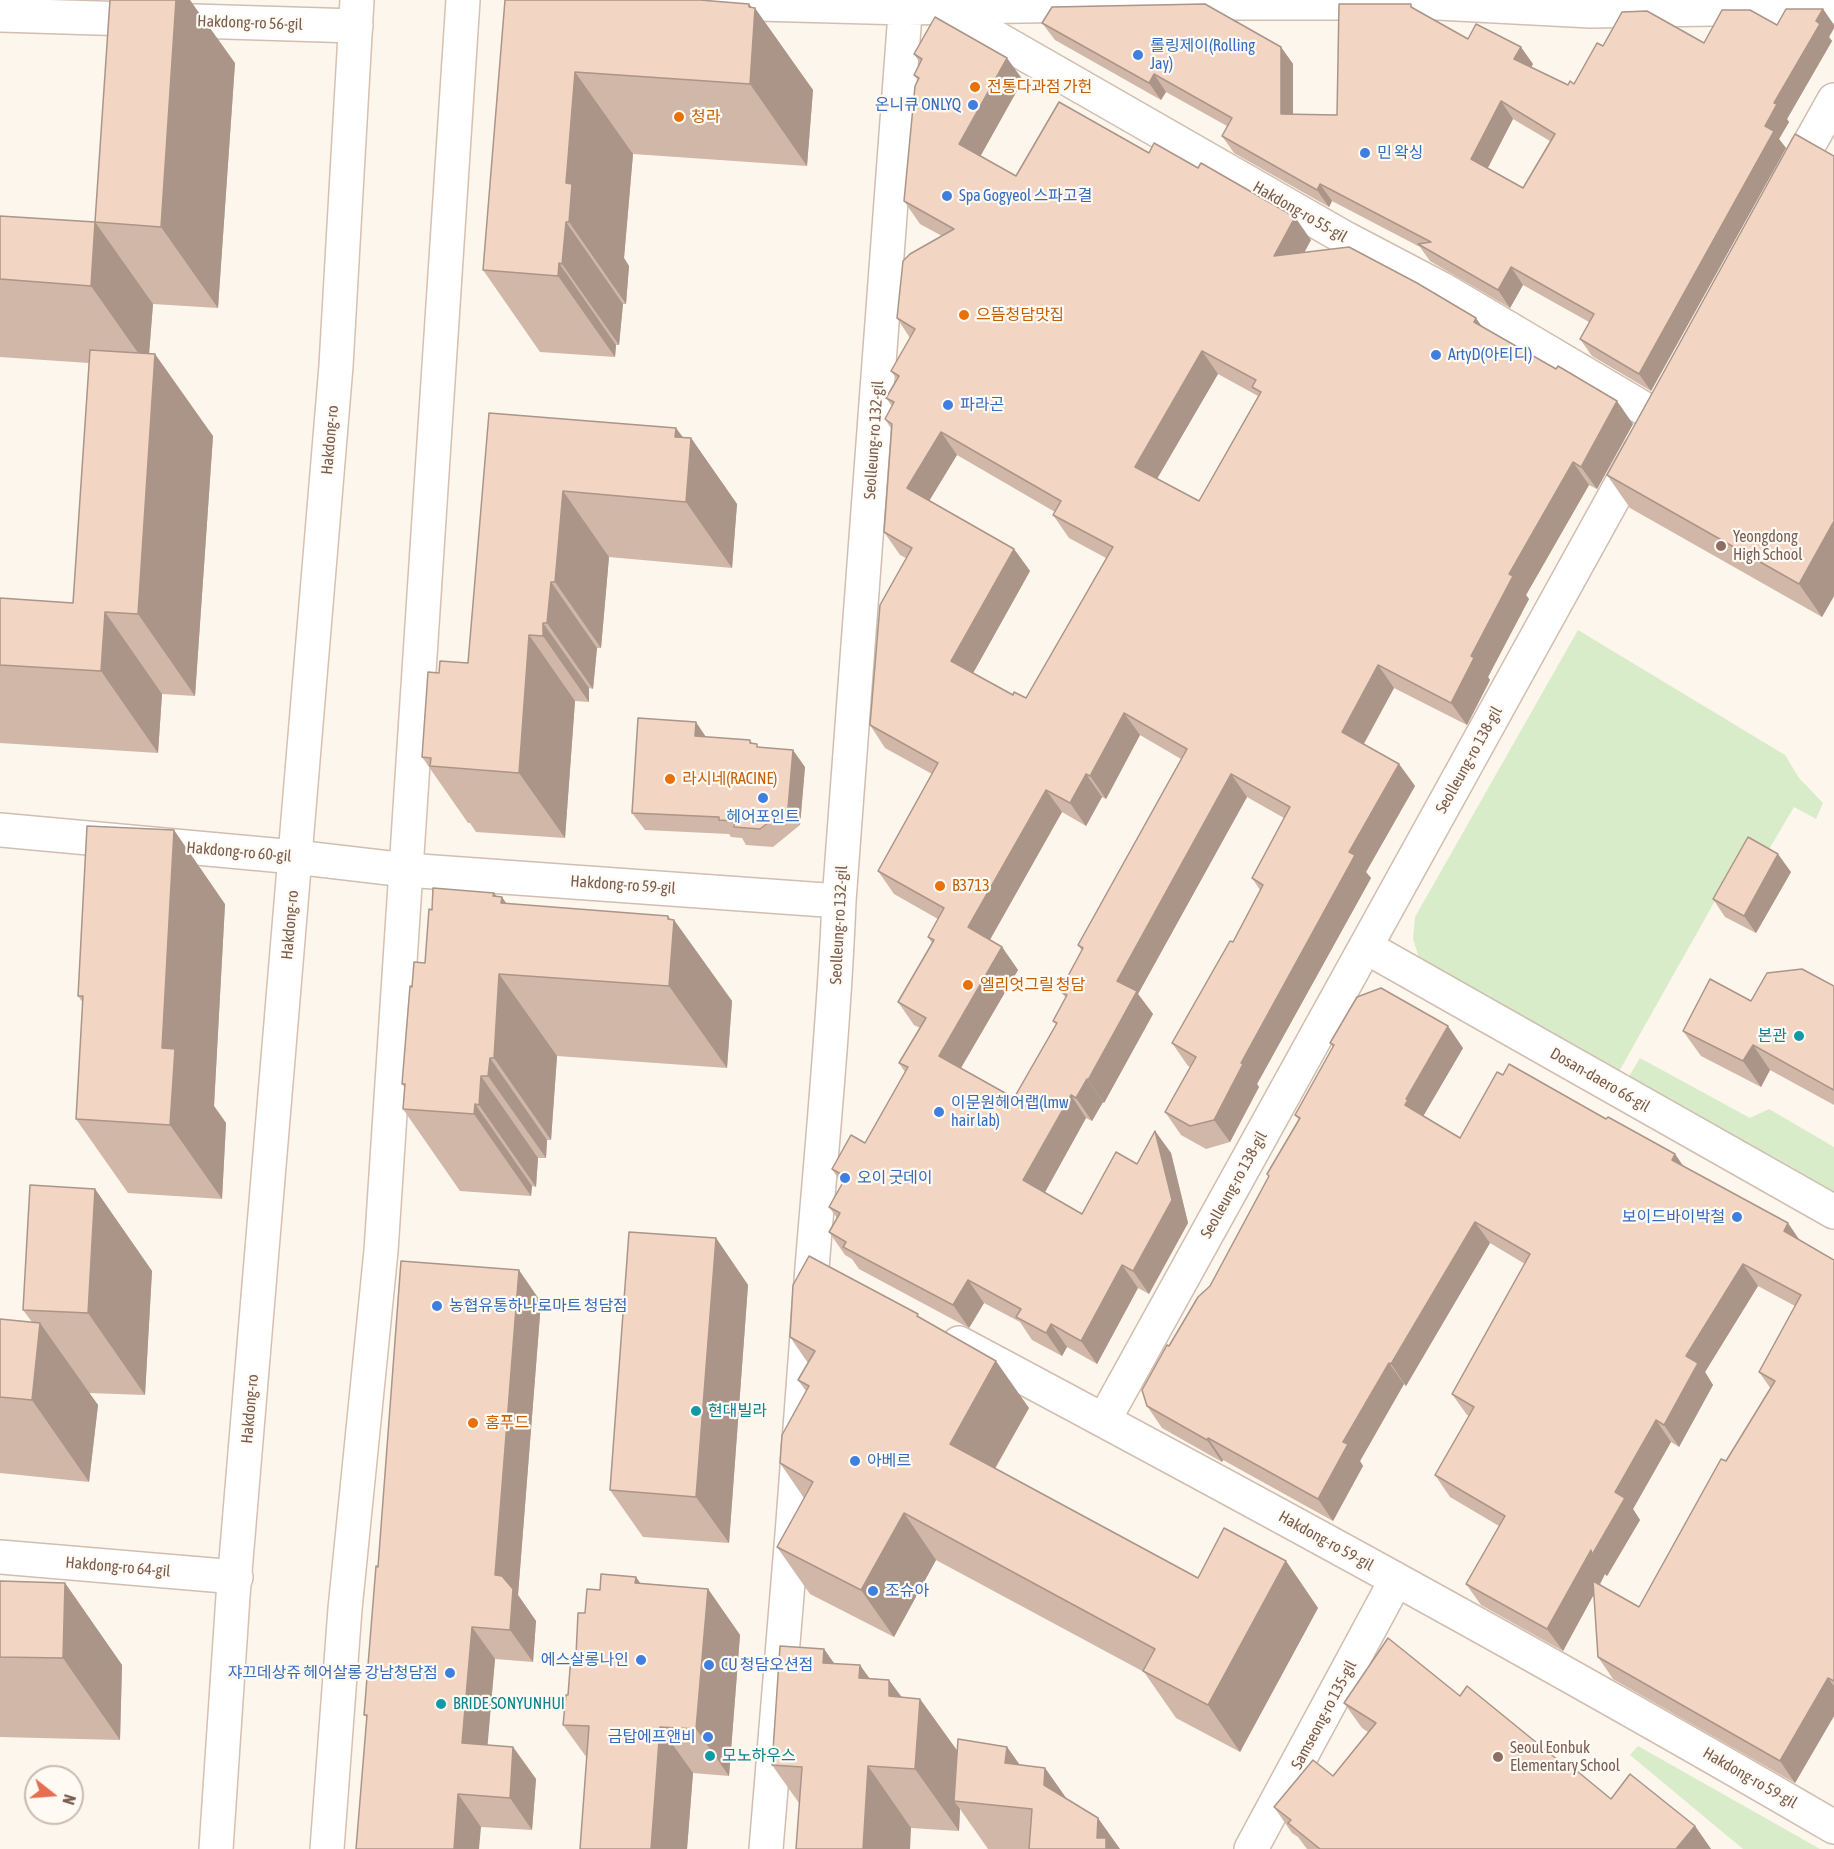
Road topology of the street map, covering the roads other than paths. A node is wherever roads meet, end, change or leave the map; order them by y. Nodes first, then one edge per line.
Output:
1 (463, 0) edge
2 (612, 0) edge
3 (1438, 2) edge
4 (906, 4) edge
5 (943, 7) junction
6 (1834, 8) edge
7 (356, 13) edge
8 (0, 15) edge
9 (1834, 100) edge
10 (1773, 210) edge
11 (1675, 388) edge
12 (1658, 417) junction
13 (0, 830) edge
14 (295, 857) junction
15 (406, 870) junction
16 (839, 901) junction
17 (1366, 947) junction
18 (1834, 1212) edge
19 (813, 1266) junction
20 (844, 1282) edge
21 (937, 1332) edge
22 (1104, 1420) junction
23 (0, 1557) edge
24 (236, 1577) junction
25 (1396, 1580) junction
26 (1834, 1827) edge
27 (216, 1849) edge
28 (327, 1849) edge
29 (766, 1849) edge
30 (1251, 1849) edge

1 - 15 street
2 - 4 street
3 - 5 street
3 - 6 street
4 - 5 street
4 - 16 street, Seolleung-ro 132-gil
5 - 12 street, Hakdong-ro 55-gil
7 - 8 street, Hakdong-ro 56-gil
7 - 14 street, Hakdong-ro
9 - 10 street
11 - 12 street, Seolleung-ro 138-gil
12 - 17 street, Seolleung-ro 138-gil
13 - 14 street, Hakdong-ro 60-gil
14 - 15 street, Hakdong-ro 60-gil
14 - 24 street, Hakdong-ro
15 - 16 street, Hakdong-ro 59-gil
15 - 28 street
16 - 19 street, Seolleung-ro 132-gil
17 - 18 street, Dosan-daero 66-gil
17 - 22 street, Seolleung-ro 138-gil
19 - 20 street
19 - 29 street, Seolleung-ro 132-gil
21 - 22 street, Hakdong-ro 59-gil
22 - 25 street, Hakdong-ro 59-gil
23 - 24 street, Hakdong-ro 64-gil
24 - 27 street, Hakdong-ro
25 - 26 street, Hakdong-ro 59-gil
25 - 30 street, Samseong-ro 135-gil

